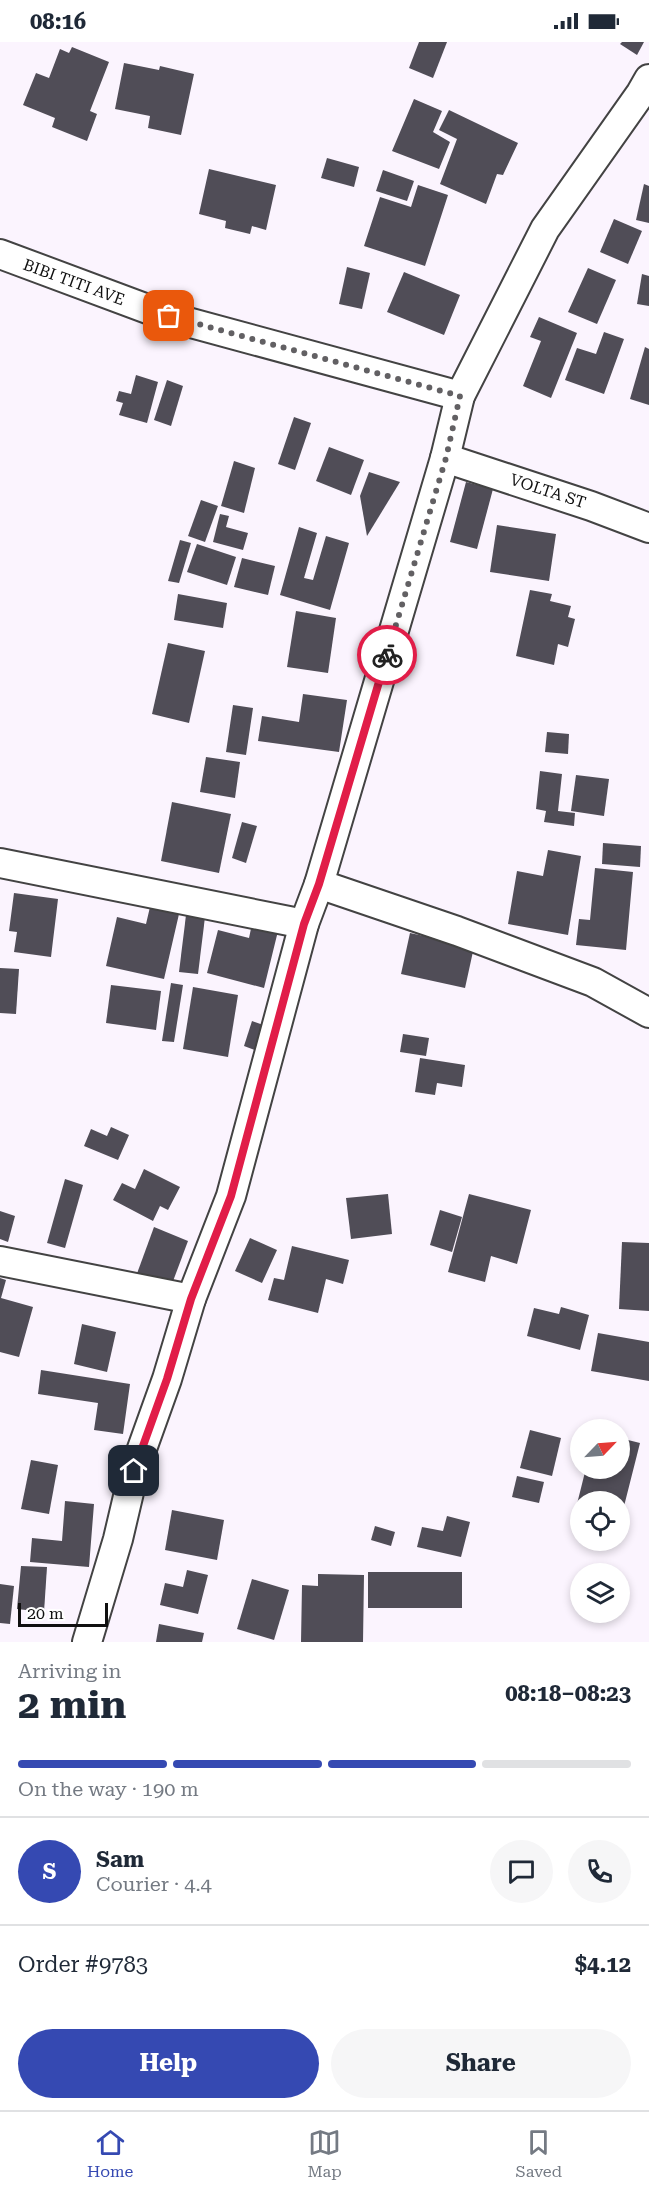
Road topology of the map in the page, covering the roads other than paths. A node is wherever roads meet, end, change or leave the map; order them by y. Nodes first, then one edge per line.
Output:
1 (646, 88) edge
2 (0, 254) edge
3 (460, 396) junction
4 (446, 458) junction
5 (649, 528) edge
6 (0, 863) edge
7 (319, 884) junction
8 (304, 924) junction
9 (649, 1013) edge
10 (0, 1261) edge
11 (191, 1299) junction
12 (87, 1642) edge

1 - 3 street
2 - 3 street, BIBI TITI AVE
3 - 4 street
4 - 5 street, VOLTA ST
4 - 7 street
6 - 8 street
7 - 8 street
7 - 9 street
8 - 11 street
10 - 11 street
11 - 12 street

